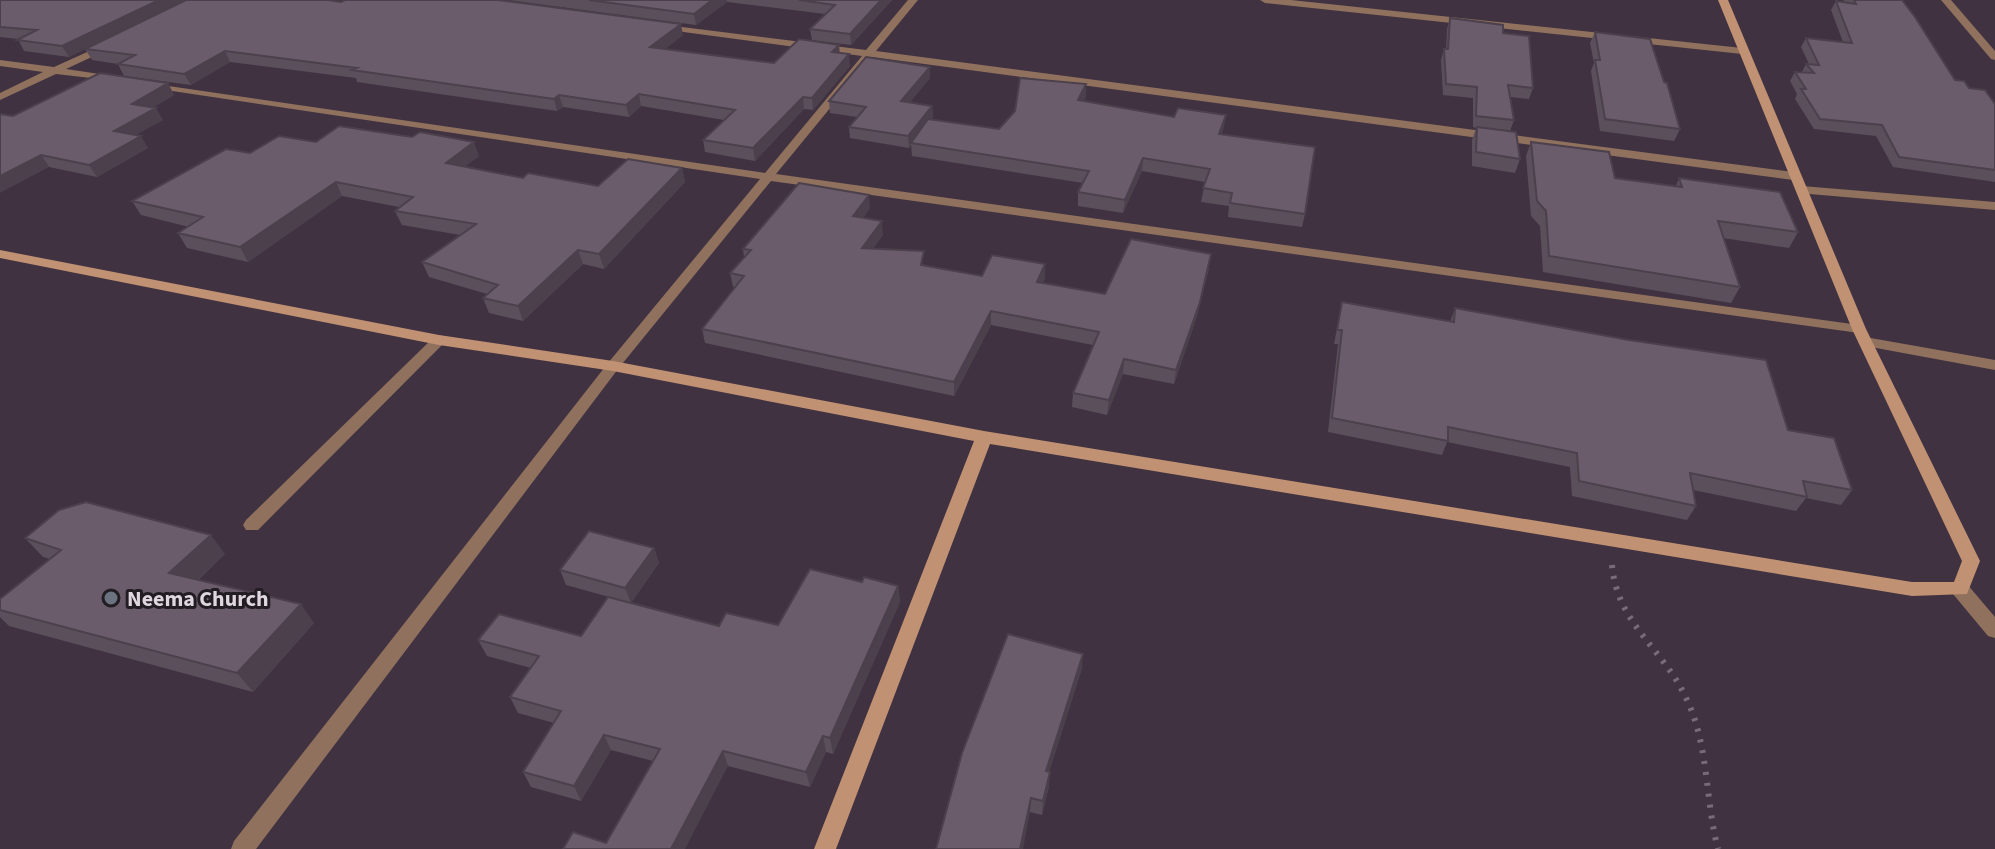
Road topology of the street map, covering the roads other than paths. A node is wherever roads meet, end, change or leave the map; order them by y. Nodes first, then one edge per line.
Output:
1 (913, 0) edge
2 (1265, 0) edge
3 (1723, 0) edge
4 (1946, 0) edge
5 (650, 24) edge
6 (125, 37) edge
7 (1742, 51) junction
8 (867, 52) junction
9 (1995, 57) edge
10 (0, 63) edge
11 (55, 71) junction
12 (0, 97) edge
13 (769, 177) junction
14 (1798, 183) junction
15 (1995, 206) edge
16 (0, 254) edge
17 (1862, 336) junction
18 (439, 340) junction
19 (1995, 365) edge
20 (613, 366) junction
21 (984, 437) junction
22 (252, 525) dead end
23 (1960, 589) junction
24 (1995, 630) edge
25 (242, 849) edge
26 (825, 849) edge

1 - 8 street
2 - 7 street
3 - 7 street
4 - 9 street
5 - 8 street
6 - 11 street
7 - 14 street
8 - 13 street
8 - 14 street
10 - 11 street
11 - 12 street
11 - 13 street
13 - 17 street
13 - 20 street
14 - 15 street
14 - 17 street
16 - 18 street
17 - 19 street
17 - 23 street
18 - 20 street
18 - 22 street
20 - 21 street
20 - 25 street
21 - 23 street
21 - 26 street
23 - 24 street

